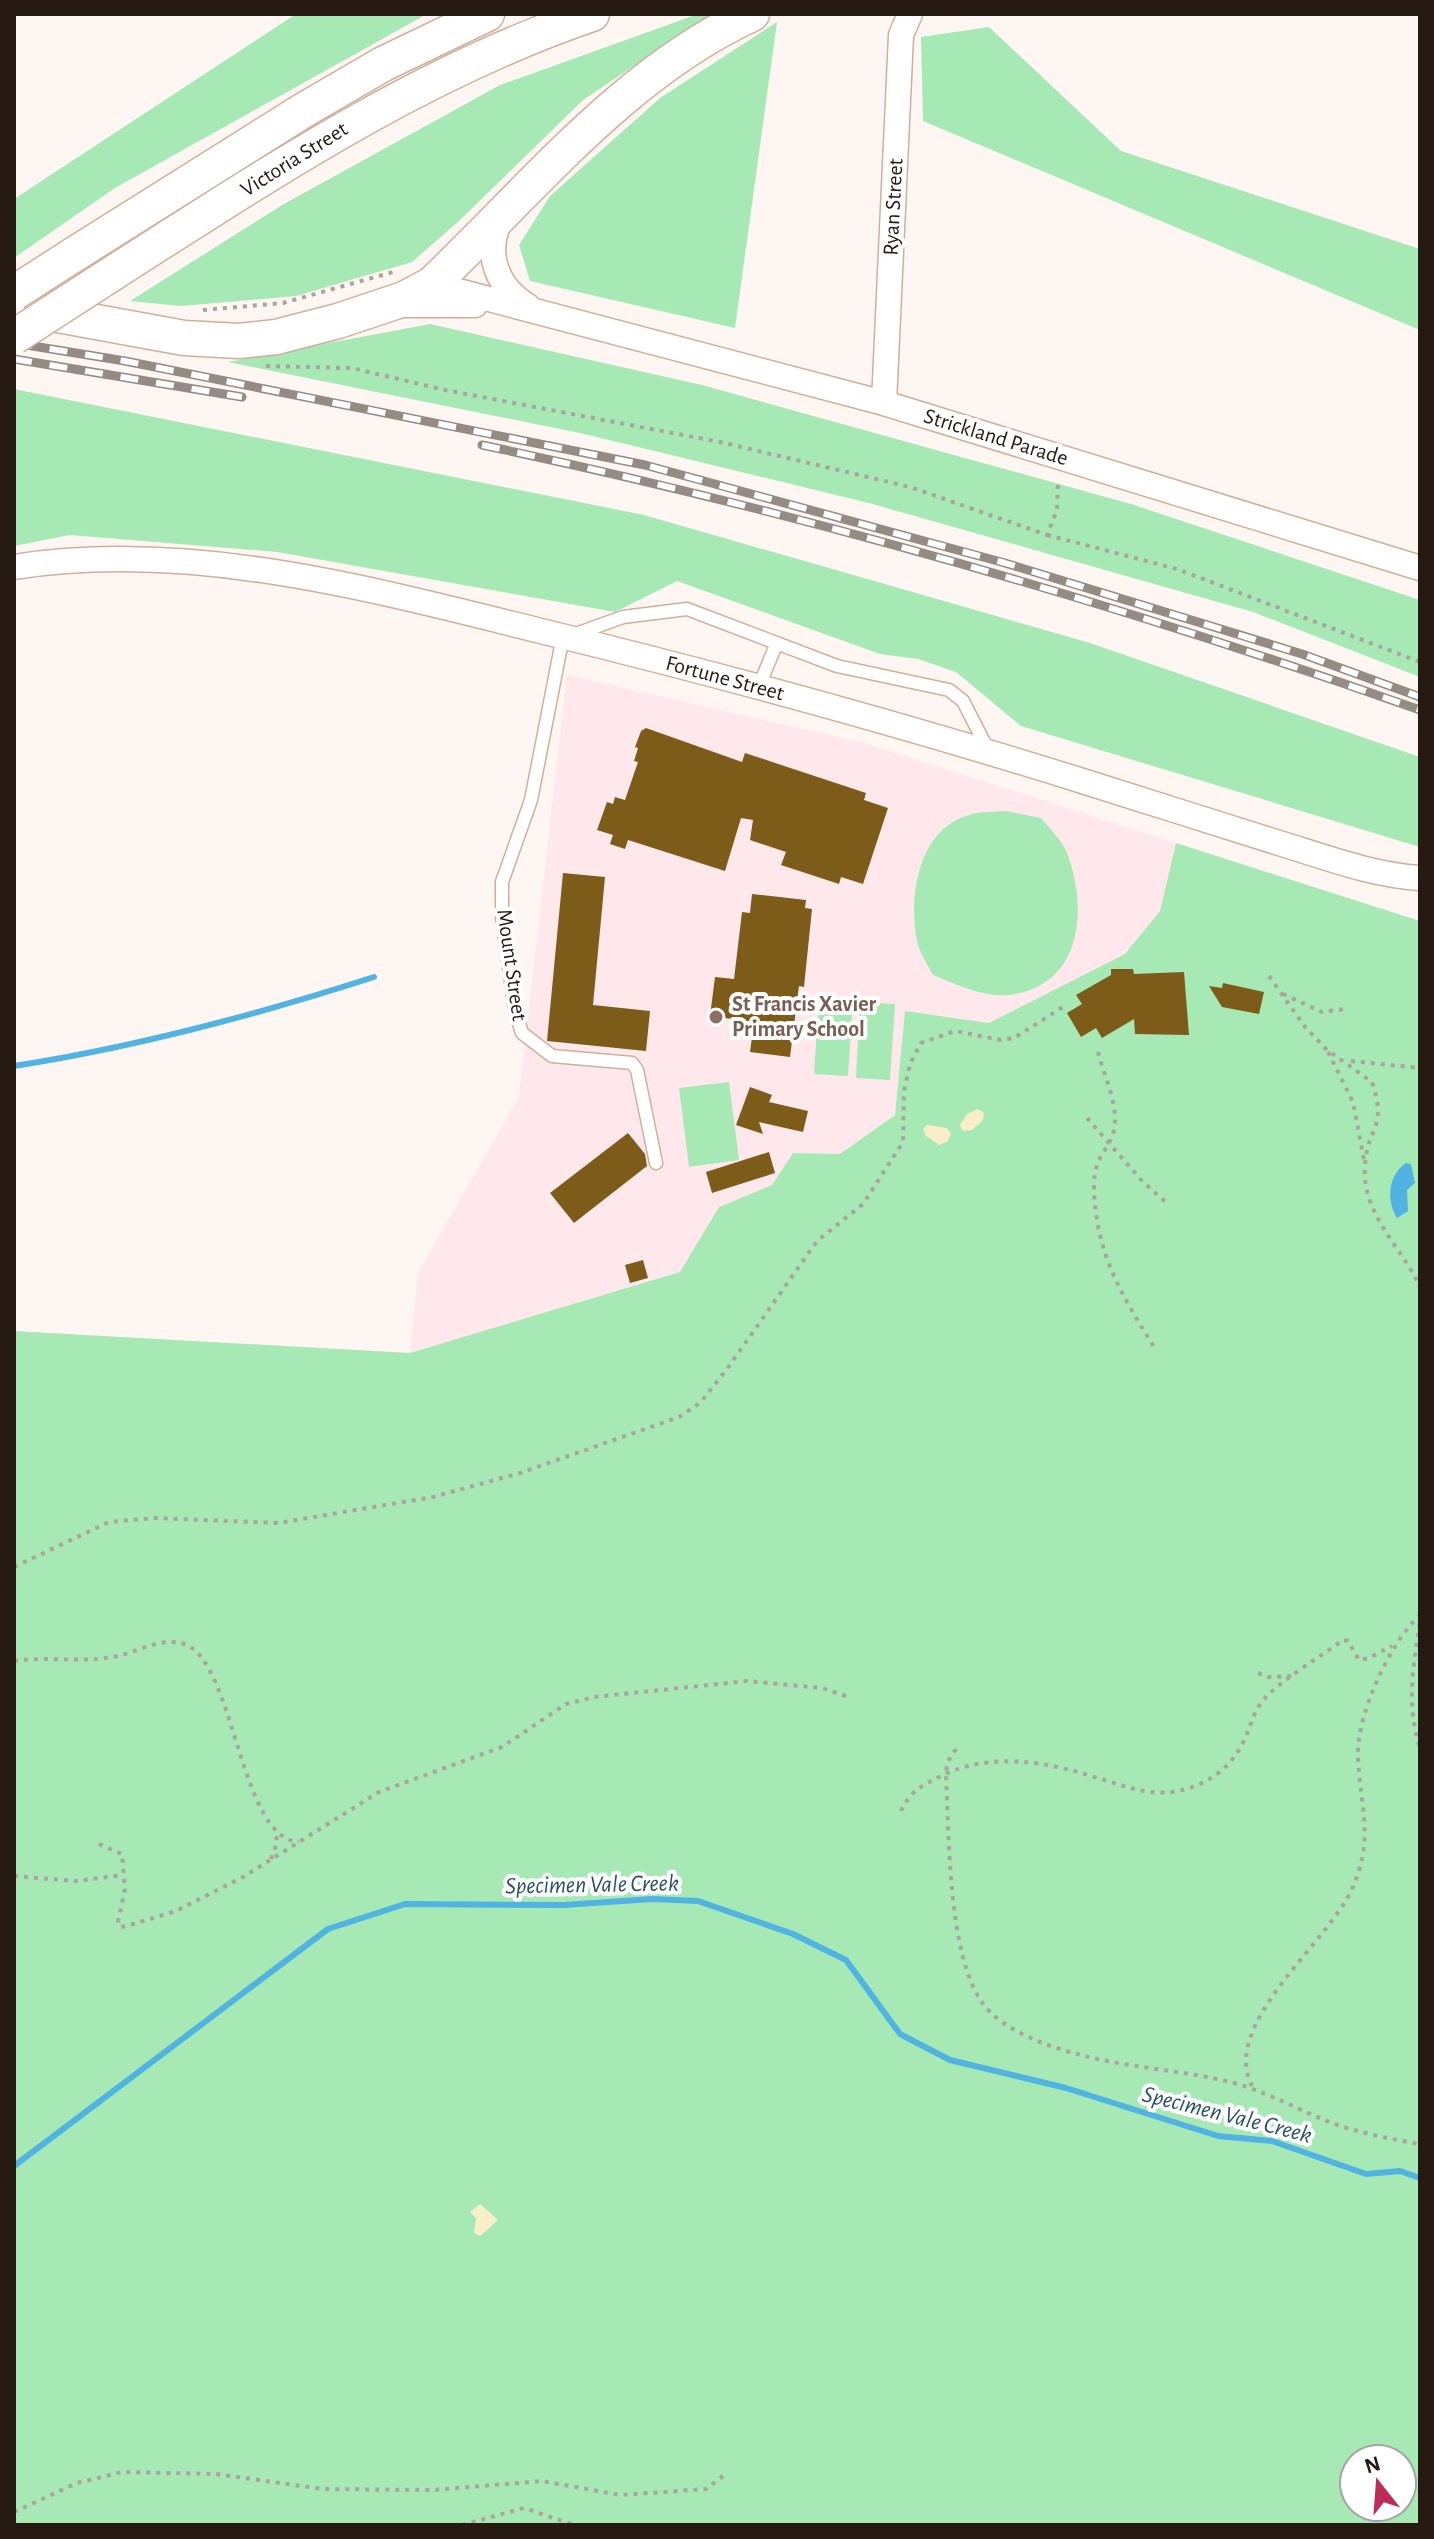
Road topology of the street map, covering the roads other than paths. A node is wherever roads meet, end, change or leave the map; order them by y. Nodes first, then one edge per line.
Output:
1 (487, 14) edge
2 (592, 14) edge
3 (752, 14) edge
4 (910, 14) edge
5 (511, 207) junction
6 (432, 284) junction
7 (14, 293) edge
8 (14, 307) edge
9 (373, 310) junction
10 (543, 313) junction
11 (96, 320) junction
12 (569, 320) junction
13 (14, 337) edge
14 (884, 403) junction
15 (14, 567) edge
16 (1420, 568) edge
17 (566, 637) junction
18 (776, 645) junction
19 (759, 686) junction
20 (989, 752) junction
21 (1420, 878) edge
22 (656, 1163) dead end

1 - 7 main road, Victoria Street, bridge
2 - 13 main road, Victoria Street, bridge
3 - 5 main road
4 - 14 street, Ryan Street
5 - 6 main road
5 - 10 street
6 - 9 main road, Strickland Parade
6 - 10 street, Strickland Parade
6 - 11 main road, Strickland Parade
8 - 11 main road, Strickland Parade
9 - 11 main road, Strickland Parade
9 - 12 street, Strickland Parade
10 - 12 street, Strickland Parade
12 - 14 street, Strickland Parade
14 - 16 street, Strickland Parade
15 - 17 street, Fortune Street
17 - 18 lane
17 - 19 street, Fortune Street
17 - 22 lane, Mount Street
18 - 19 lane
18 - 20 lane
19 - 20 street, Fortune Street
20 - 21 street, Fortune Street

